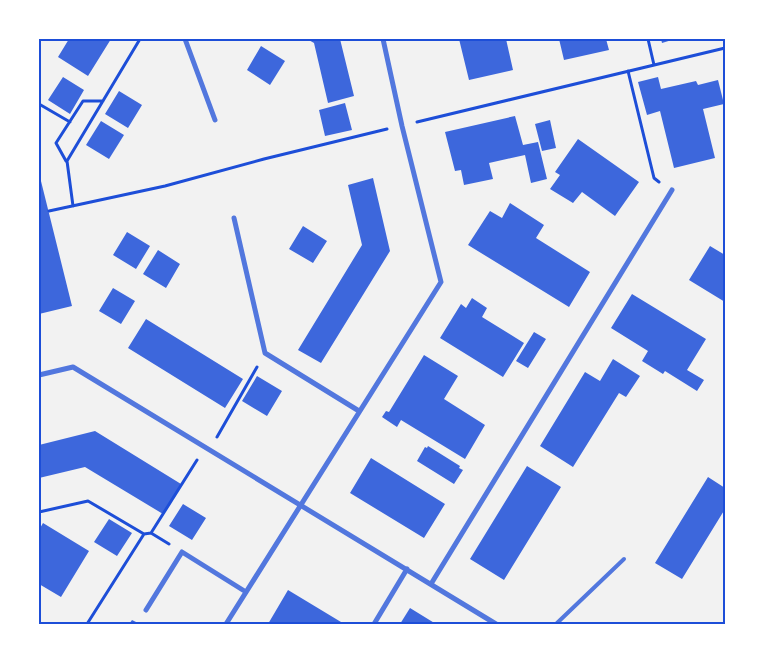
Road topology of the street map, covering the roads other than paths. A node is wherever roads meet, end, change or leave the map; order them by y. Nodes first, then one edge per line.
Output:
1 (185, 39) edge
2 (384, 39) edge
3 (215, 120) dead end
4 (672, 190) road end
5 (234, 218) dead end
6 (39, 375) edge
7 (358, 411) junction
8 (300, 505) junction
9 (624, 559) dead end
10 (407, 569) junction
11 (431, 584) junction
12 (246, 592) junction
13 (146, 610) dead end
14 (226, 624) edge
15 (374, 624) edge
16 (496, 624) edge
17 (556, 624) edge

1 - 3 street
2 - 7 street
4 - 11 street
5 - 7 street
6 - 8 street
7 - 8 street
8 - 10 street
8 - 12 street
9 - 17 lane
10 - 11 street
10 - 15 street
11 - 16 street
12 - 13 street
12 - 14 street

